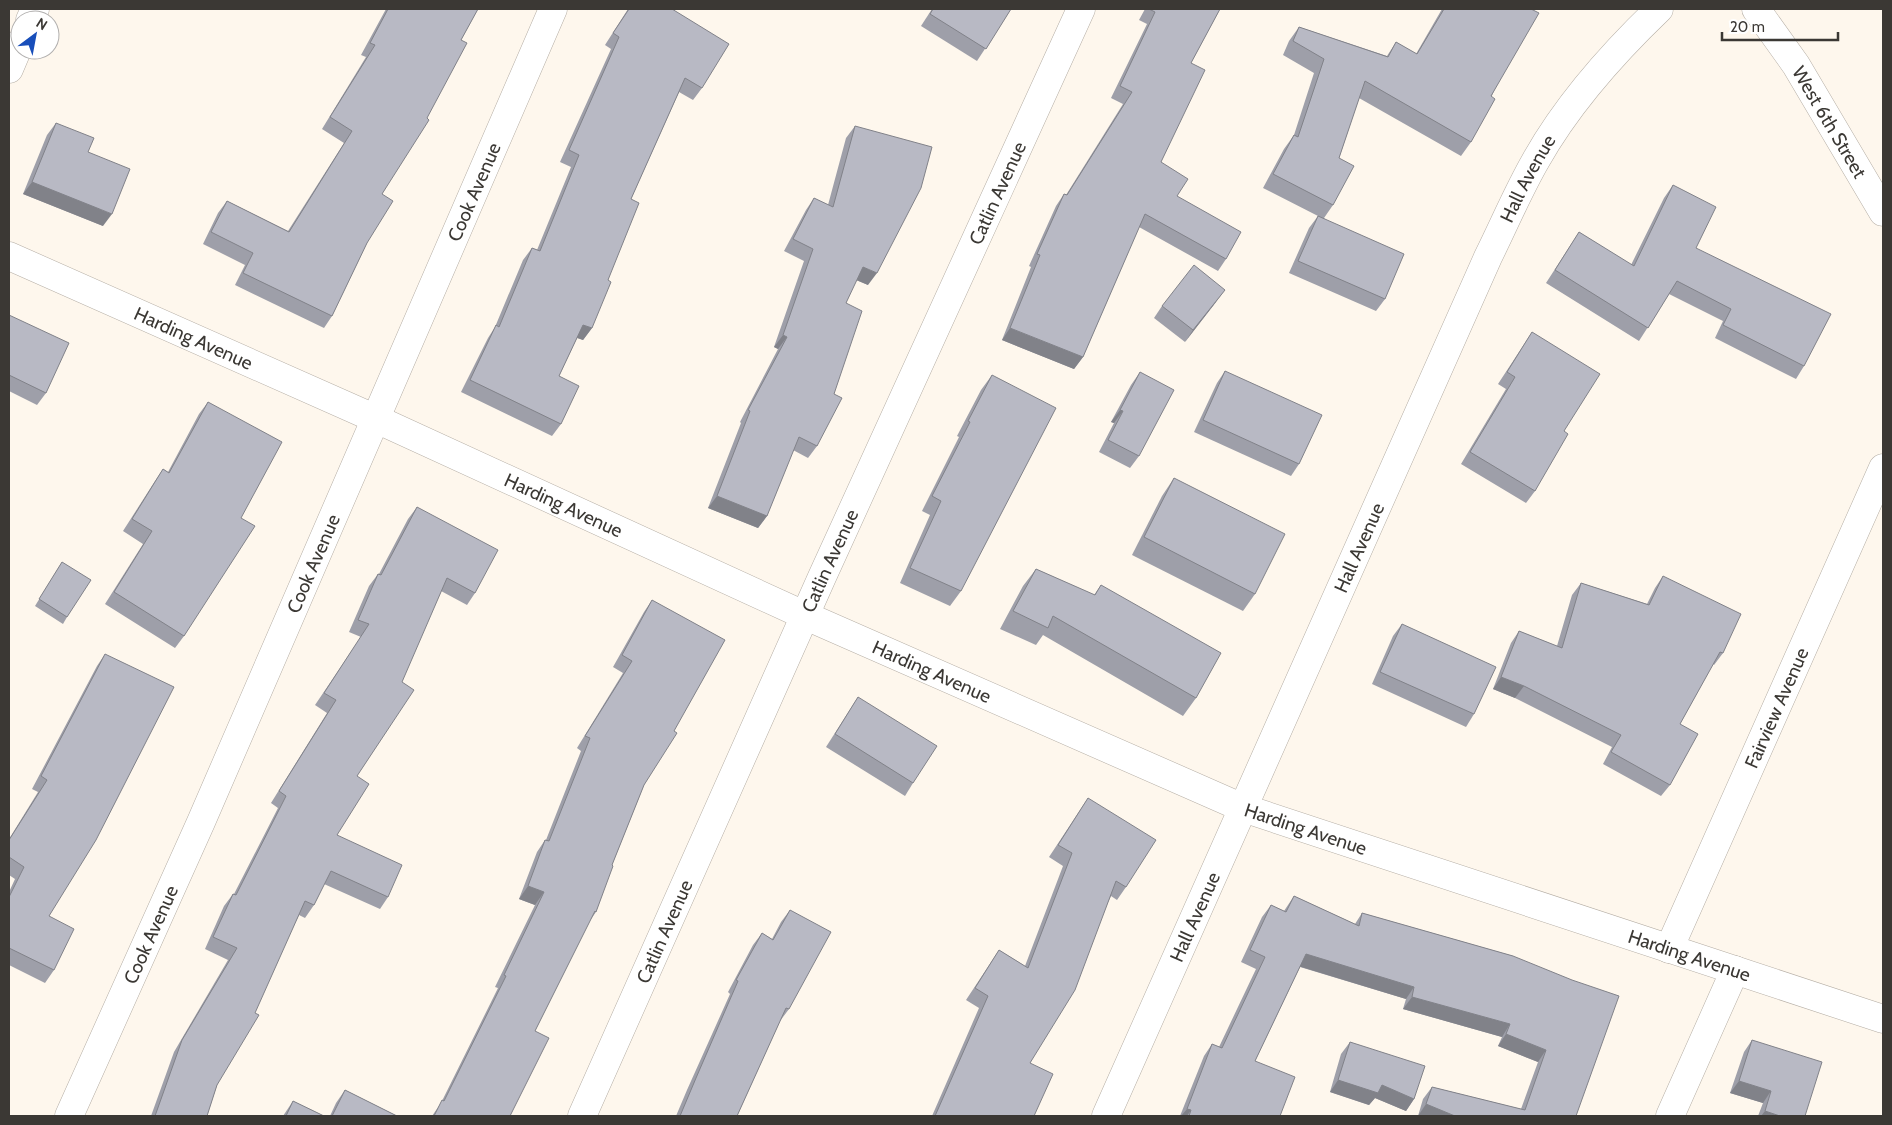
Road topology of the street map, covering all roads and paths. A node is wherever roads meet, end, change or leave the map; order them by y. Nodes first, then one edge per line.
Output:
1 (553, 9) edge
2 (1081, 9) edge
3 (1659, 9) edge
4 (1756, 9) edge
5 (1883, 212) edge
6 (9, 256) edge
7 (374, 418) junction
8 (1883, 468) edge
9 (806, 616) junction
10 (1243, 808) junction
11 (1669, 949) junction
12 (1735, 970) junction
13 (1883, 1019) edge
14 (69, 1116) edge
15 (582, 1116) edge
16 (1106, 1116) edge
17 (1670, 1116) edge

1 - 7 street, Cook Avenue
2 - 9 street, Catlin Avenue
3 - 10 street, Hall Avenue
4 - 5 street, West 6th Street
6 - 7 street, Harding Avenue
7 - 9 street, Harding Avenue
7 - 14 street, Cook Avenue
8 - 11 street, Fairview Avenue
9 - 10 street, Harding Avenue
9 - 15 street, Catlin Avenue
10 - 11 street, Harding Avenue
10 - 16 street, Hall Avenue
11 - 12 street, Harding Avenue
12 - 13 street, Harding Avenue
12 - 17 street

